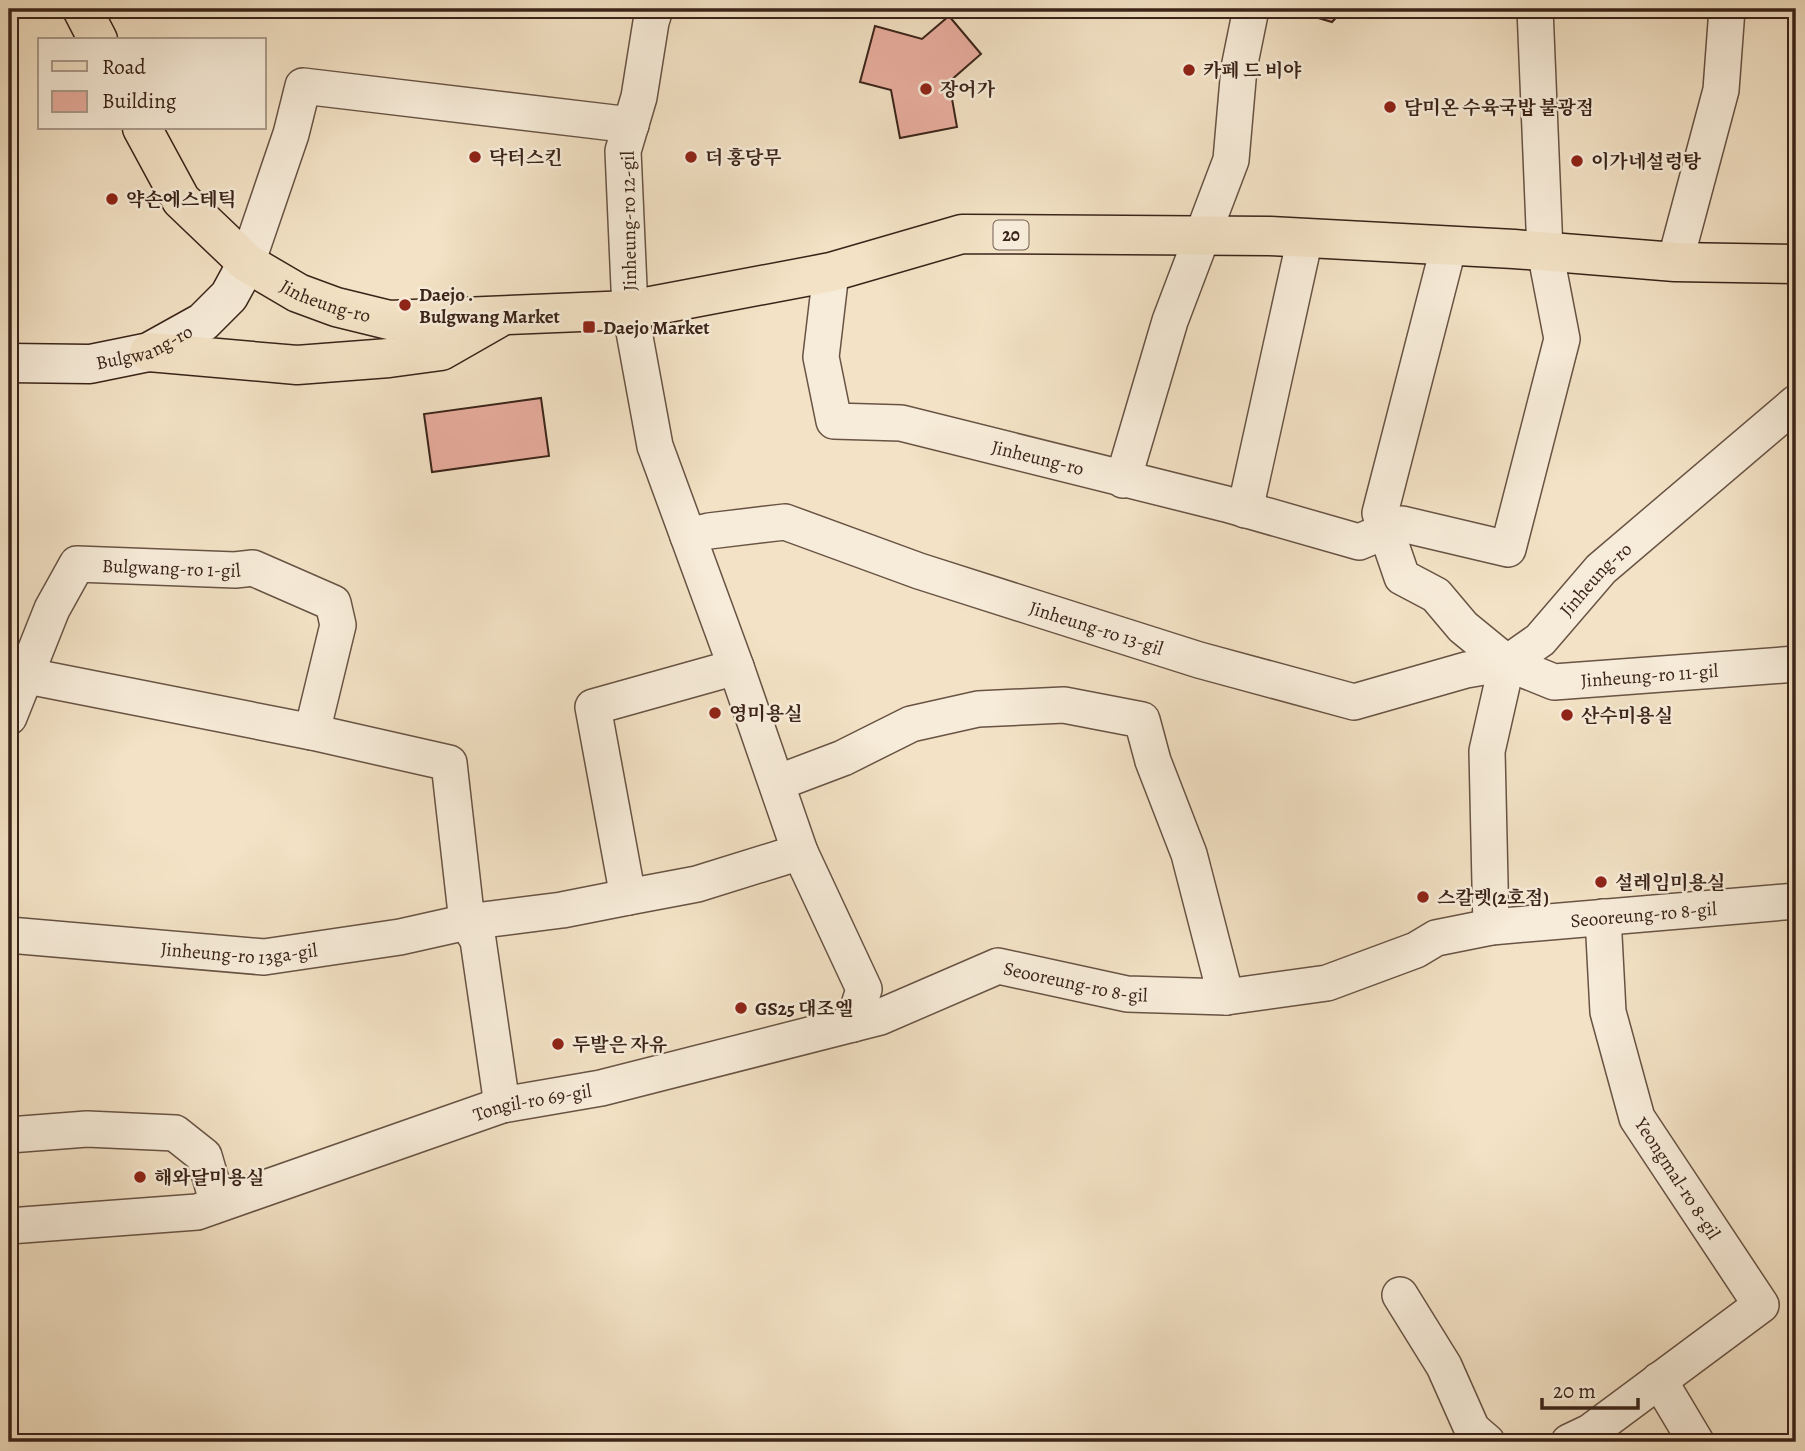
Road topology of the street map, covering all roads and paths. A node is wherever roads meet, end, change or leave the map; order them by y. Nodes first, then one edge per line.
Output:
1 (82, 9) edge
2 (1251, 9) edge
3 (1535, 9) edge
4 (1727, 9) edge
5 (646, 13) edge
6 (97, 38) edge
7 (631, 125) junction
8 (143, 130) edge
9 (1203, 236) junction
10 (1305, 238) junction
11 (1449, 245) junction
12 (1545, 251) junction
13 (1675, 262) junction
14 (247, 263) junction
15 (1796, 264) edge
16 (831, 272) junction
17 (630, 310) junction
18 (502, 316) junction
19 (149, 352) junction
20 (9, 363) edge
21 (1796, 403) edge
22 (1123, 480) junction
23 (1245, 510) junction
24 (1386, 533) junction
25 (688, 536) junction
26 (1507, 663) junction
27 (1796, 664) edge
28 (736, 667) junction
29 (18, 669) edge
30 (9, 717) edge
31 (312, 732) junction
32 (777, 783) junction
33 (800, 852) junction
34 (628, 897) junction
35 (1796, 901) edge
36 (1602, 917) junction
37 (467, 922) junction
38 (1491, 927) junction
39 (9, 935) edge
40 (1226, 997) junction
41 (853, 1024) junction
42 (502, 1105) junction
43 (9, 1135) edge
44 (218, 1204) junction
45 (9, 1226) edge
46 (1400, 1295) dead end
47 (1659, 1380) junction
48 (1487, 1442) edge
49 (1569, 1442) edge
50 (1696, 1442) edge

1 - 6 main road
2 - 9 street
3 - 12 street, Jinheung-ro
4 - 13 street
5 - 7 street, Jinheung-ro 12-gil
7 - 14 street
7 - 17 street, Jinheung-ro 12-gil
8 - 14 main road, Jinheung-ro / 20
9 - 10 main road, Jinheung-ro / 20
9 - 16 main road, Jinheung-ro / 20
9 - 22 street
10 - 11 main road, Jinheung-ro / 20
10 - 23 street
11 - 12 main road, Jinheung-ro / 20
11 - 24 street
12 - 13 main road, Jinheung-ro / 20
12 - 24 street, Jinheung-ro
13 - 15 main road, Jinheung-ro / 20
14 - 18 main road, Jinheung-ro / 20
14 - 19 main road, Bulgwang-ro
16 - 17 main road, Jinheung-ro / 20
16 - 22 street, Jinheung-ro
17 - 18 main road, Jinheung-ro / 20
17 - 25 street
18 - 19 main road
19 - 20 main road, Bulgwang-ro
21 - 26 street, Jinheung-ro
22 - 23 street, Jinheung-ro
23 - 24 street, Jinheung-ro
24 - 26 street
25 - 26 street, Jinheung-ro 13-gil
25 - 28 street
26 - 27 street, Jinheung-ro 11-gil
26 - 38 street
28 - 32 street
28 - 34 street
29 - 30 street, Bulgwang-ro 1-gil
29 - 31 street
29 - 31 street, Bulgwang-ro 1-gil
31 - 37 street
32 - 33 street
32 - 40 street
33 - 34 street, Jinheung-ro 13ga-gil
33 - 41 street
34 - 37 street, Jinheung-ro 13ga-gil
35 - 36 street, Seooreung-ro 8-gil
36 - 38 street, Seooreung-ro 8-gil
36 - 47 street, Yeongmal-ro 8-gil
37 - 39 street, Jinheung-ro 13ga-gil
37 - 42 street
38 - 40 street, Seooreung-ro 8-gil
40 - 41 street, Seooreung-ro 8-gil
41 - 42 street, Tongil-ro 69-gil
42 - 44 street, Tongil-ro 69-gil
43 - 44 street
44 - 45 street, Tongil-ro 69-gil
46 - 48 street
47 - 49 street, Yeongmal-ro 8-gil
47 - 50 street

